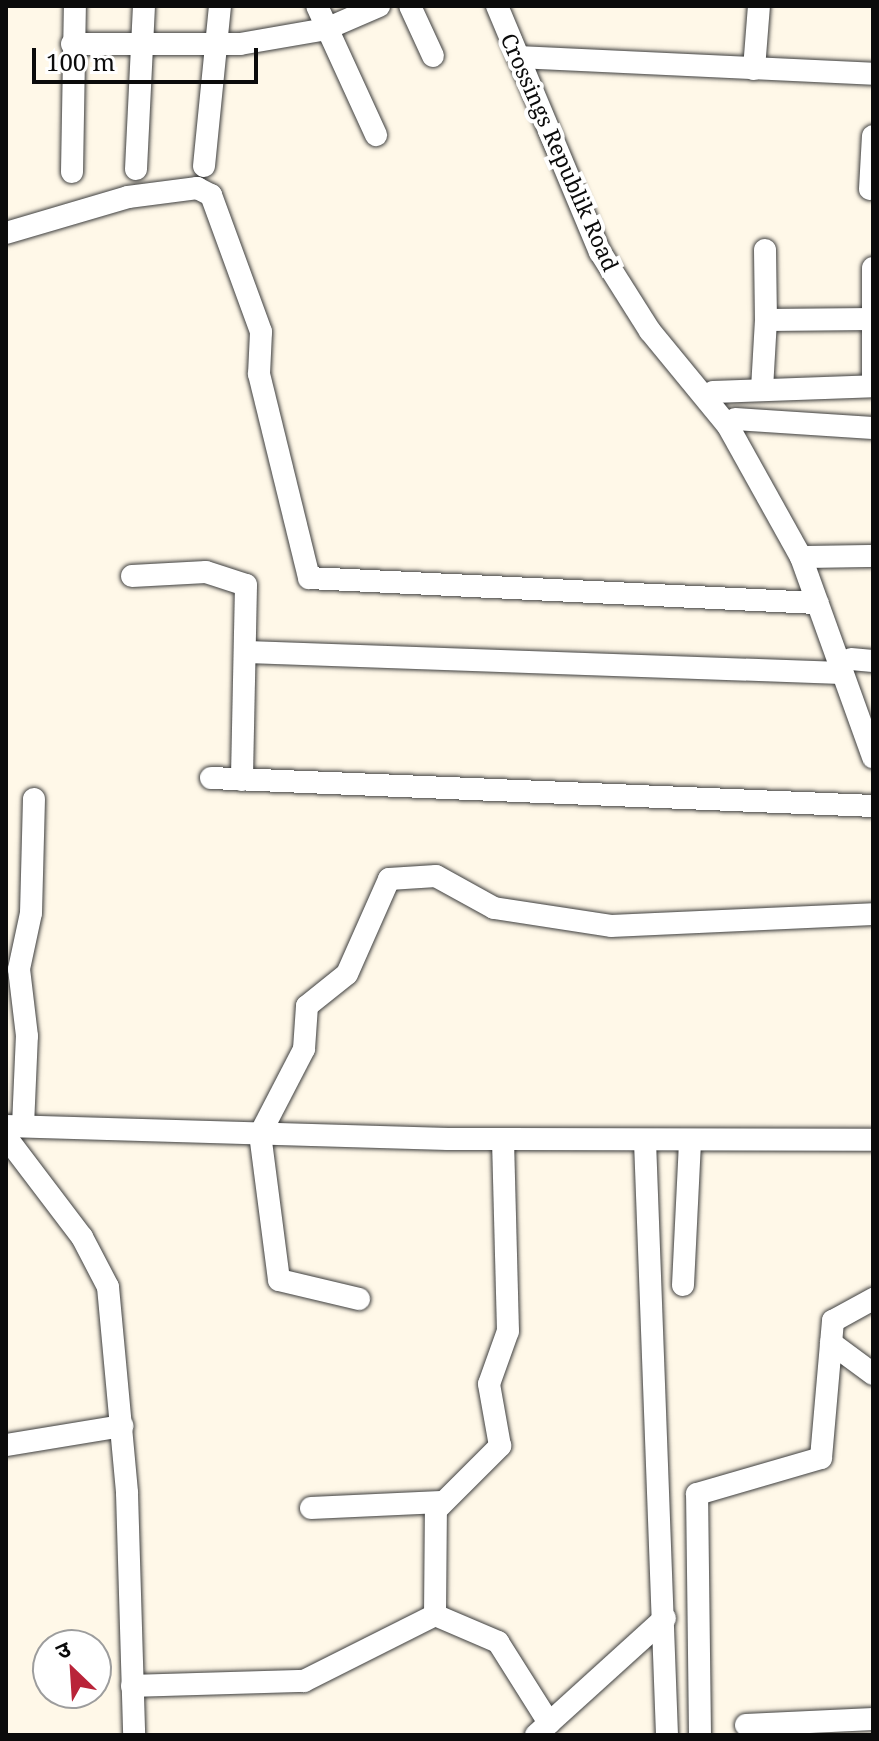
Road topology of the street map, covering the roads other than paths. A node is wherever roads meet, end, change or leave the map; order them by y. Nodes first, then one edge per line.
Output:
1 (75, 6) edge
2 (144, 6) edge
3 (220, 6) edge
4 (317, 6) edge
5 (379, 6) edge
6 (410, 6) edge
7 (497, 6) edge
8 (509, 6) edge
9 (759, 6) edge
10 (326, 29) junction
11 (72, 44) junction
12 (219, 45) junction
13 (142, 48) junction
14 (433, 56) dead end
15 (524, 57) junction
16 (754, 69) junction
17 (873, 74) edge
18 (376, 135) dead end
19 (873, 136) edge
20 (204, 166) dead end
21 (136, 169) dead end
22 (72, 172) dead end
23 (870, 189) dead end
24 (6, 233) edge
25 (765, 250) dead end
26 (873, 268) edge
27 (872, 319) edge
28 (766, 320) junction
29 (873, 386) edge
30 (762, 389) junction
31 (713, 392) junction
32 (735, 419) junction
33 (873, 428) edge
34 (807, 556) junction
35 (873, 556) edge
36 (132, 576) dead end
37 (817, 603) junction
38 (247, 652) junction
39 (855, 664) edge
40 (873, 730) edge
41 (873, 757) edge
42 (211, 778) dead end
43 (242, 780) junction
44 (34, 799) dead end
45 (873, 806) edge
46 (873, 914) edge
47 (12, 1130) edge
48 (260, 1134) junction
49 (503, 1140) junction
50 (690, 1140) junction
51 (873, 1140) edge
52 (645, 1141) junction
53 (683, 1285) dead end
54 (359, 1299) dead end
55 (873, 1299) edge
56 (831, 1343) junction
57 (873, 1374) edge
58 (122, 1426) junction
59 (6, 1445) edge
60 (441, 1502) junction
61 (311, 1508) dead end
62 (435, 1615) junction
63 (665, 1618) junction
64 (132, 1686) junction
65 (873, 1719) edge
66 (746, 1725) dead end
67 (543, 1729) edge
68 (134, 1735) edge
69 (667, 1735) edge
70 (700, 1735) edge

1 - 11 street
2 - 13 street
3 - 12 street
4 - 10 street
5 - 10 street
6 - 14 street
7 - 15 street, Crossings Republik Road
8 - 15 street
9 - 16 street
10 - 12 street
10 - 18 street
11 - 13 street
11 - 22 street
12 - 13 street
12 - 20 street
13 - 21 street
15 - 16 street
15 - 31 street
15 - 34 street, Crossings Republik Road
16 - 17 street
19 - 23 street
24 - 37 street
25 - 28 street
26 - 27 street
27 - 28 street
27 - 29 street
28 - 30 street
29 - 30 street
30 - 31 street
31 - 32 street
32 - 33 street
32 - 34 street
34 - 35 street
34 - 37 street, Crossings Republik Road
34 - 39 street
36 - 38 street
37 - 39 street, Crossings Republik Road
38 - 39 street
38 - 43 street
39 - 40 street
39 - 41 street, Crossings Republik Road
42 - 43 street
43 - 45 street
44 - 47 street
46 - 48 street
47 - 48 street
47 - 58 street
48 - 49 street
48 - 54 street
49 - 52 street
49 - 60 street
50 - 51 street
50 - 52 street
50 - 53 street
52 - 63 street
55 - 56 street
56 - 57 street
56 - 70 street
58 - 59 street
58 - 64 street
60 - 61 street
60 - 62 street
62 - 64 street
62 - 67 street
63 - 67 street
63 - 69 street
64 - 68 street
65 - 66 street

